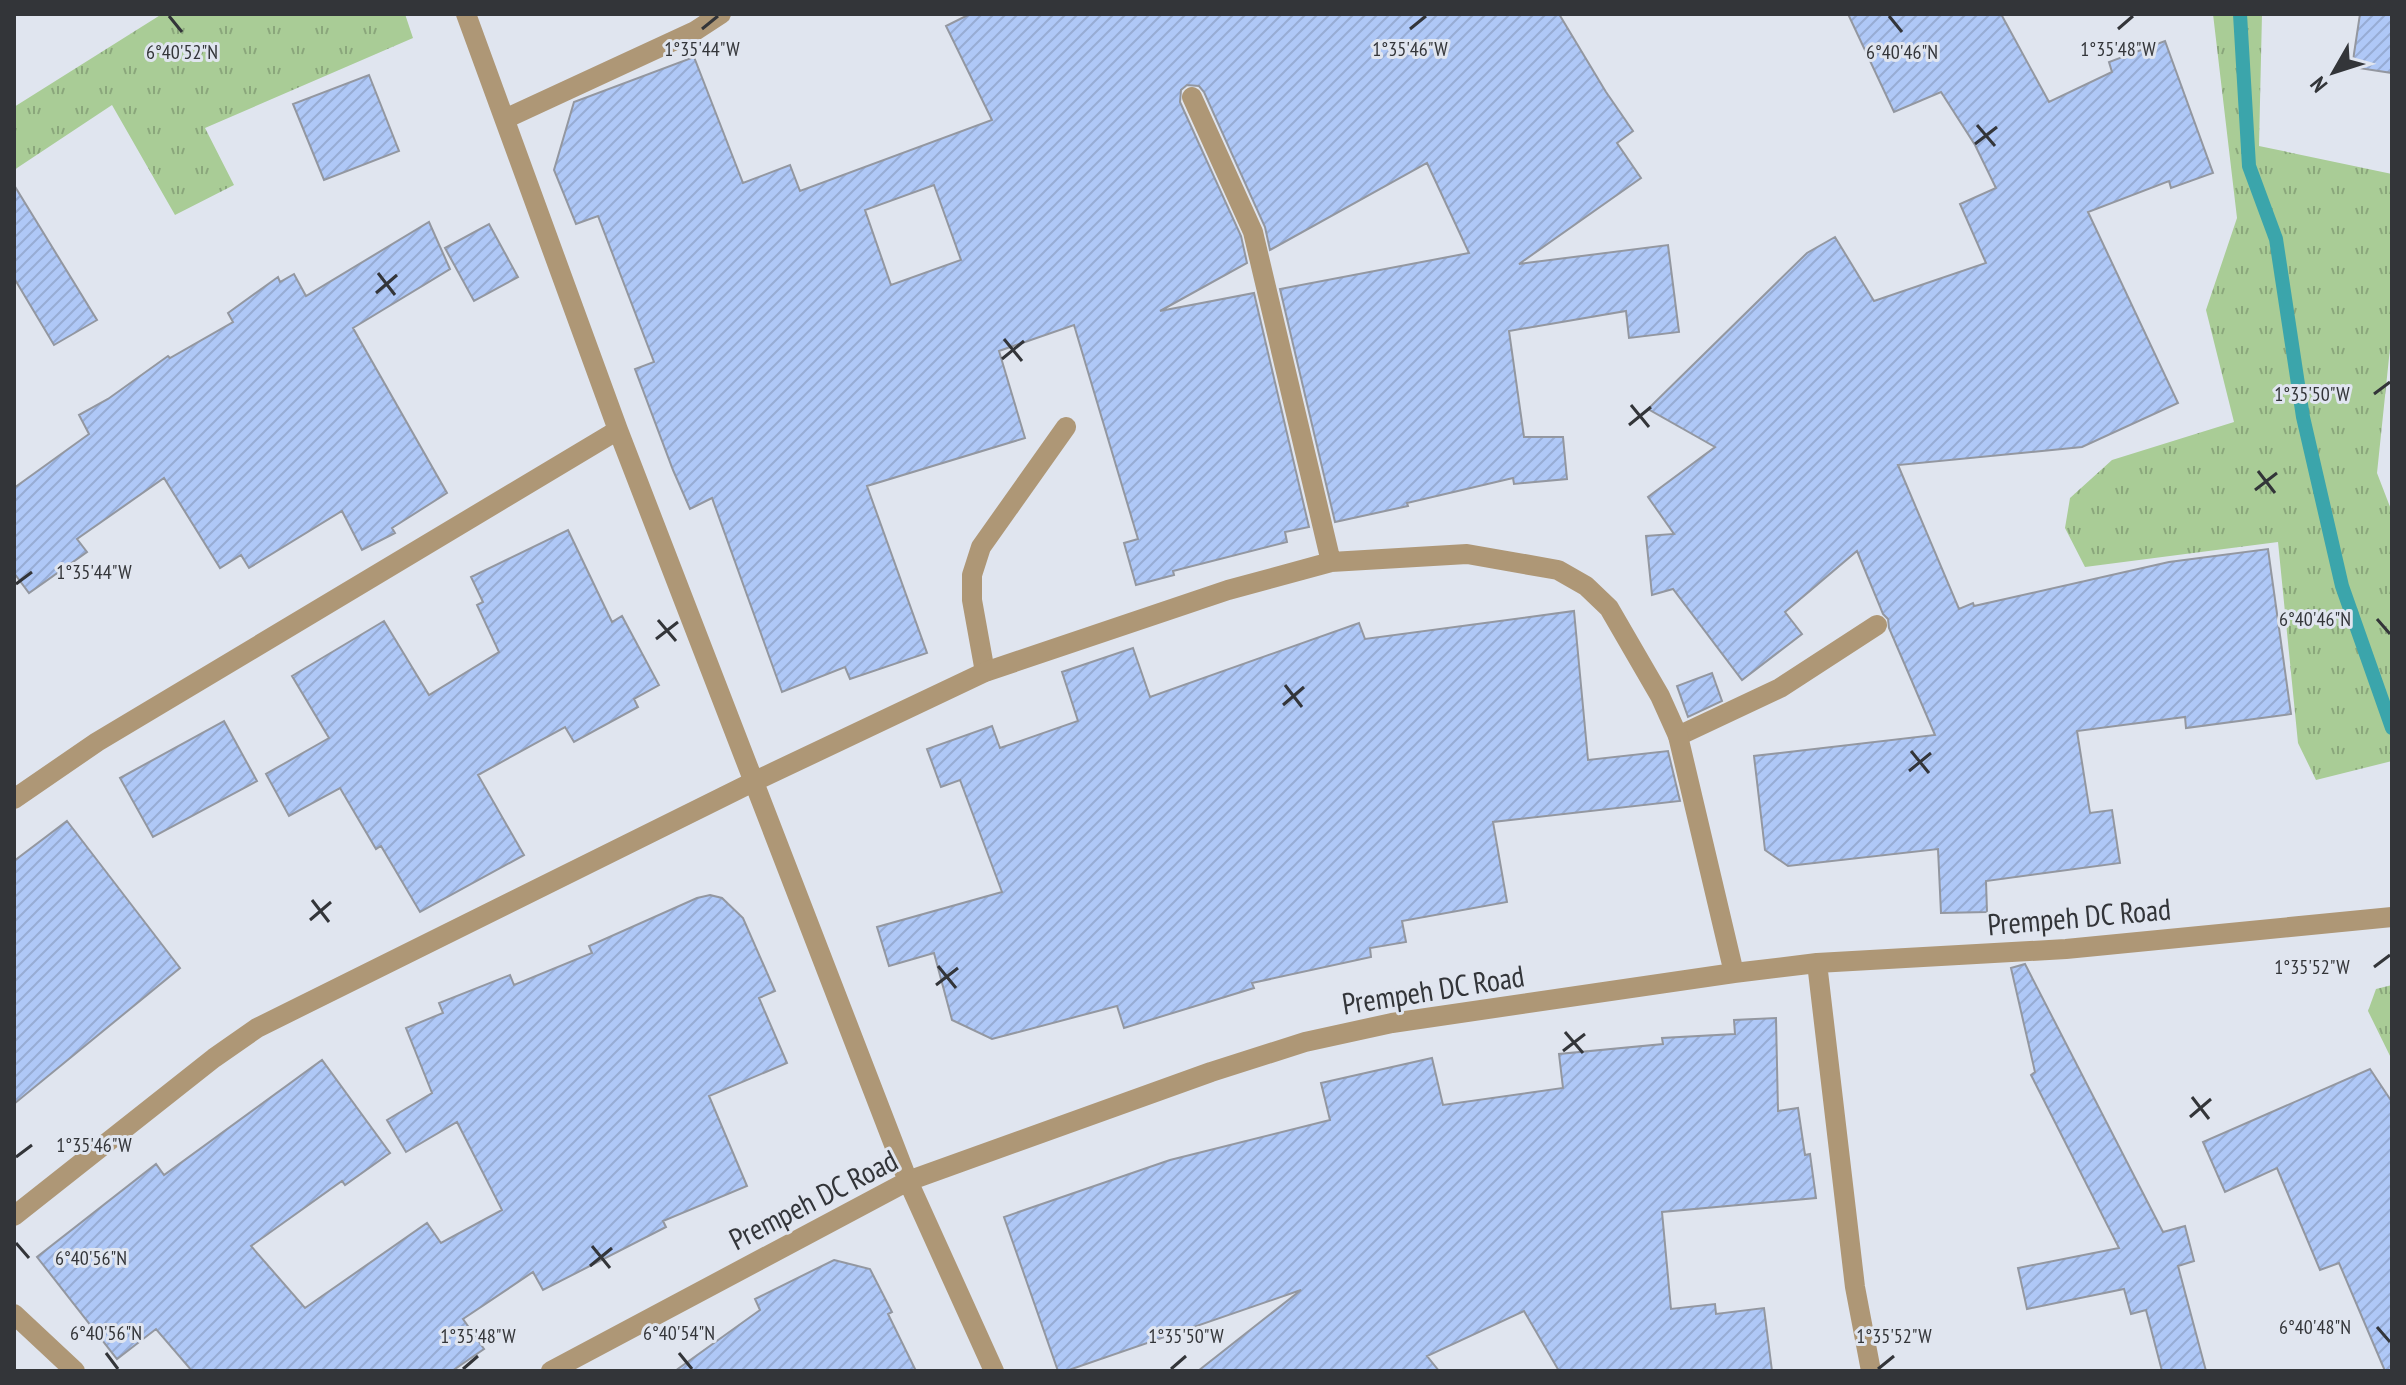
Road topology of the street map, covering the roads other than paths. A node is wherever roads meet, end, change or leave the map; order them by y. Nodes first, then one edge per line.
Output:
1 (466, 14) edge
2 (721, 14) edge
3 (1192, 97) dead end
4 (505, 119) junction
5 (1066, 427) dead end
6 (618, 430) junction
7 (1331, 562) junction
8 (1877, 625) dead end
9 (985, 672) junction
10 (1678, 736) junction
11 (753, 782) junction
12 (14, 799) edge
13 (2392, 917) edge
14 (1817, 963) junction
15 (1734, 973) junction
16 (908, 1181) junction
17 (14, 1216) edge
18 (14, 1314) edge
19 (75, 1371) edge
20 (551, 1371) edge
21 (994, 1371) edge
22 (1871, 1371) edge

1 - 4 street
2 - 4 street
3 - 7 street
4 - 6 street
5 - 9 street
6 - 11 street
6 - 12 street
7 - 9 street
7 - 10 street
8 - 10 street
9 - 11 street
10 - 15 street
11 - 16 street
11 - 17 street
13 - 14 street, Prempeh DC Road
14 - 15 street, Prempeh DC Road
14 - 22 street
15 - 16 street, Prempeh DC Road
16 - 20 street, Prempeh DC Road
16 - 21 street
18 - 19 street

